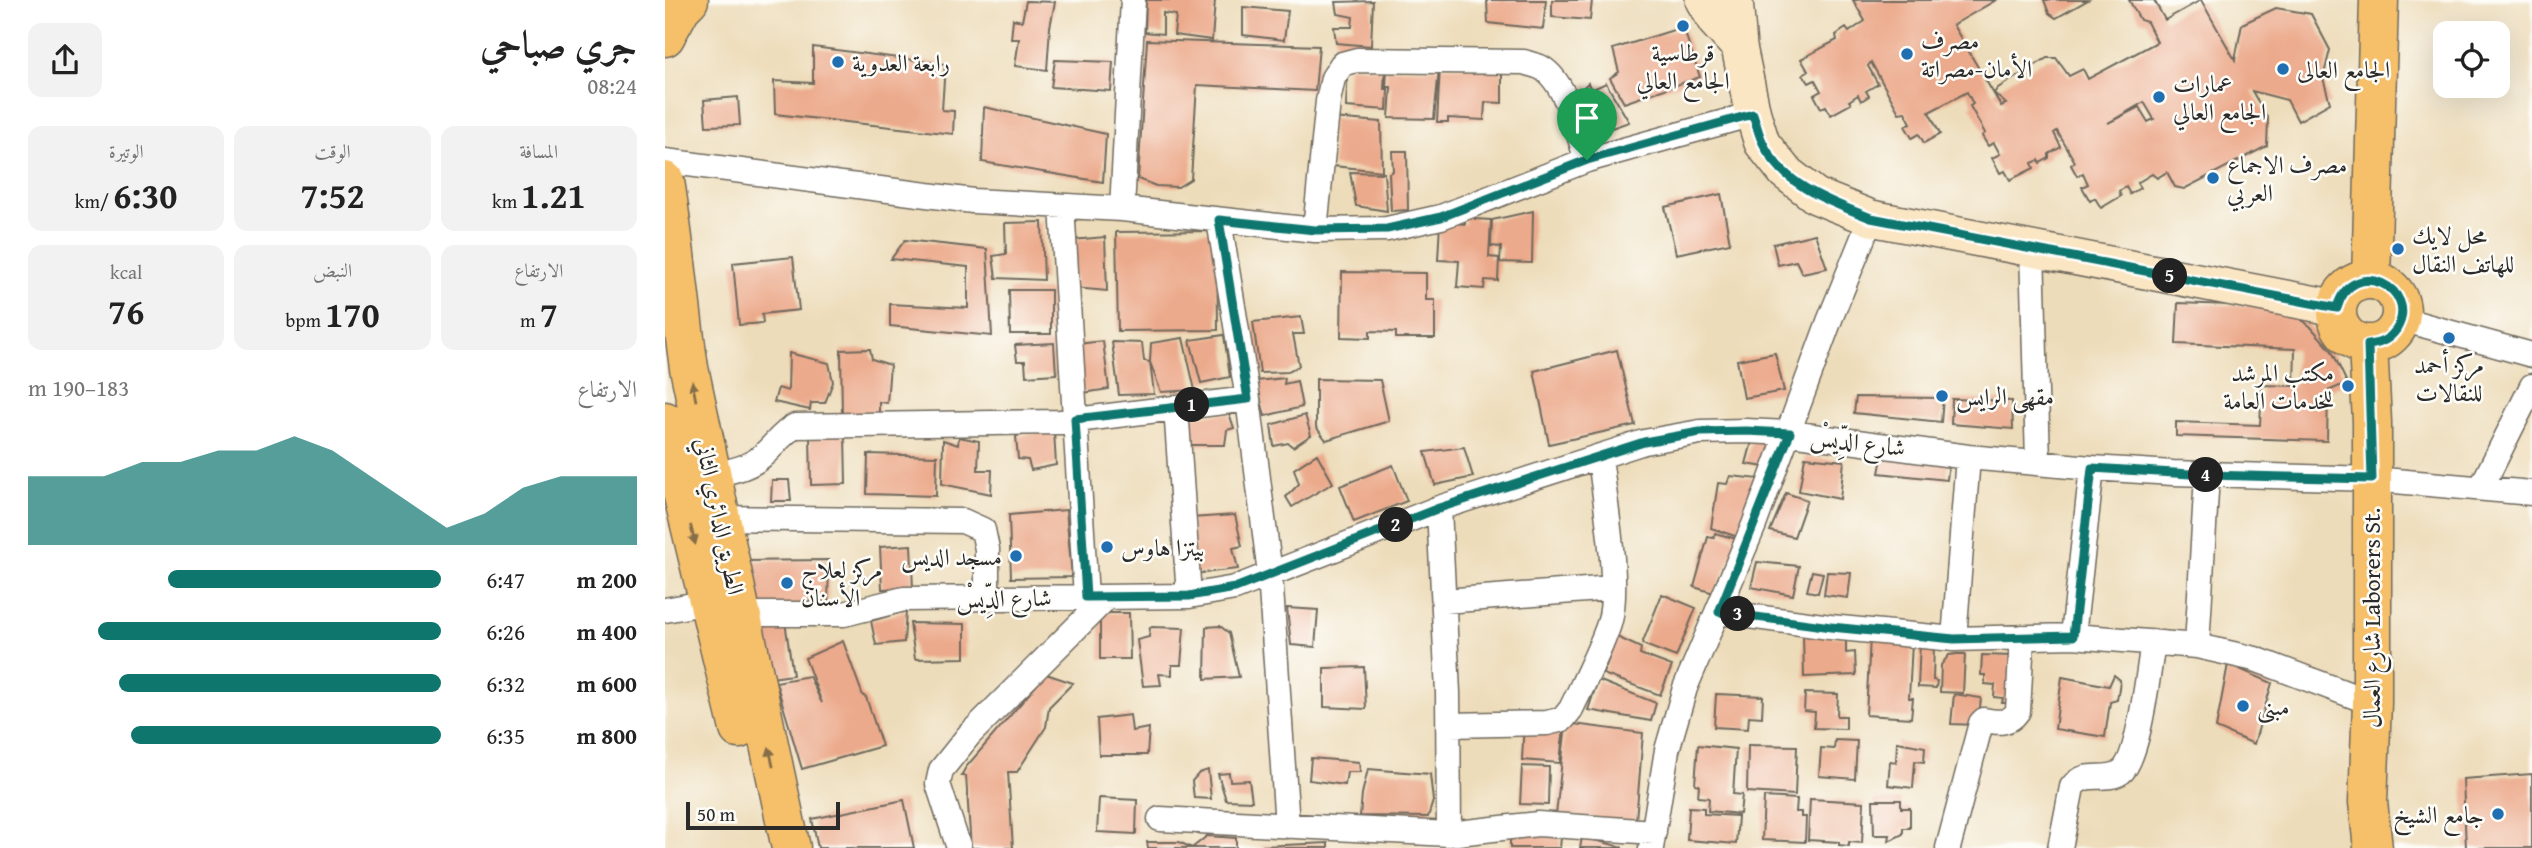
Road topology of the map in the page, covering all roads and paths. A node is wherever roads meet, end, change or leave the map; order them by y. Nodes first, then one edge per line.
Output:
1 (689, 0) edge
2 (1133, 0) edge
3 (1703, 0) edge
4 (1735, 0) edge
5 (2379, 0) edge
6 (665, 37) edge
7 (1739, 47) junction
8 (1753, 114) junction
9 (1587, 160) junction
10 (665, 161) edge
11 (665, 181) edge
12 (1062, 206) junction
13 (1122, 209) junction
14 (1871, 218) junction
15 (1219, 220) junction
16 (1315, 230) junction
17 (2032, 249) junction
18 (2371, 280) junction
19 (2337, 308) junction
20 (2401, 319) junction
21 (2368, 345) junction
22 (2532, 355) edge
23 (2532, 386) edge
24 (1248, 399) junction
25 (1175, 407) junction
26 (1075, 419) junction
27 (665, 421) edge
28 (1790, 433) junction
29 (1600, 456) junction
30 (1968, 457) junction
31 (2038, 462) junction
32 (2092, 468) junction
33 (710, 475) junction
34 (2207, 475) junction
35 (2372, 479) junction
36 (2481, 488) junction
37 (2532, 494) edge
38 (1439, 508) junction
39 (720, 519) junction
40 (1270, 574) junction
41 (1612, 588) junction
42 (1189, 596) junction
43 (1096, 597) junction
44 (987, 599) junction
45 (1444, 601) junction
46 (666, 606) edge
47 (725, 608) junction
48 (1719, 612) junction
49 (2073, 636) junction
50 (2022, 637) junction
51 (1954, 639) junction
52 (2153, 642) junction
53 (2197, 646) junction
54 (2372, 703) junction
55 (1449, 725) junction
56 (1160, 818) dead end
57 (1287, 826) junction
58 (1449, 834) junction
59 (1653, 840) edge
60 (767, 848) edge
61 (791, 848) edge
62 (959, 848) edge
63 (1948, 848) edge
64 (2060, 848) edge
65 (2373, 848) edge

1 - 6 main road
2 - 13 street
3 - 7 street
4 - 7 street
5 - 18 main road
7 - 8 street
8 - 9 street
8 - 14 street
9 - 16 street
9 - 16 street
10 - 12 street
33 -> 11 main road, الطريق الدائري الثاني
12 - 13 street
12 - 26 street
13 - 15 street
14 - 17 street
14 - 28 street
15 - 16 street
15 - 24 street
17 - 19 street
17 - 31 street
18 - 19 main road
18 - 20 main road
19 - 21 main road
20 - 21 main road
20 - 22 street
21 - 35 main road, شارع العمال Laborers St.
23 - 36 street
24 - 25 street
24 - 40 street
25 - 26 street
25 - 42 street
26 - 33 street
26 - 43 street
27 -> 47 main road, الطريق الدائري الثاني
28 - 29 street, شارع الدِّيسْ
28 - 30 street, شارع الدِّيسْ
28 - 48 street
29 - 38 street, شارع الدِّيسْ
29 - 41 street
30 - 31 street, شارع الدِّيسْ
30 - 51 street
31 - 32 street, شارع الدِّيسْ
32 - 34 street, شارع الدِّيسْ
32 - 49 street
33 - 39 main road, الطريق الدائري الثاني
34 - 35 street, شارع الدِّيسْ
34 - 53 street
35 - 36 street, شارع الدِّيسْ
35 - 54 main road, شارع العمال Laborers St.
36 - 37 street, شارع الدِّيسْ
38 - 40 street, شارع الدِّيسْ
38 - 45 street
39 - 44 street
39 - 47 main road, الطريق الدائري الثاني
40 - 42 street, شارع الدِّيسْ
40 - 57 street
41 - 45 street
41 - 55 street
42 - 43 street, شارع الدِّيسْ
43 - 44 street, شارع الدِّيسْ
43 - 62 street
44 - 47 street, شارع الدِّيسْ
45 - 55 street
46 - 47 street, شارع الدِّيسْ
47 - 60 main road, الطريق الدائري الثاني
61 -> 47 main road, الطريق الدائري الثاني
48 - 51 street
48 - 59 street
49 - 50 street
49 - 52 street
50 - 51 street
50 - 63 street
52 - 53 street
52 - 64 street
53 - 54 street
54 - 65 main road, شارع العمال Laborers St.
55 - 58 street
56 - 57 street
57 - 58 street
58 - 59 street

